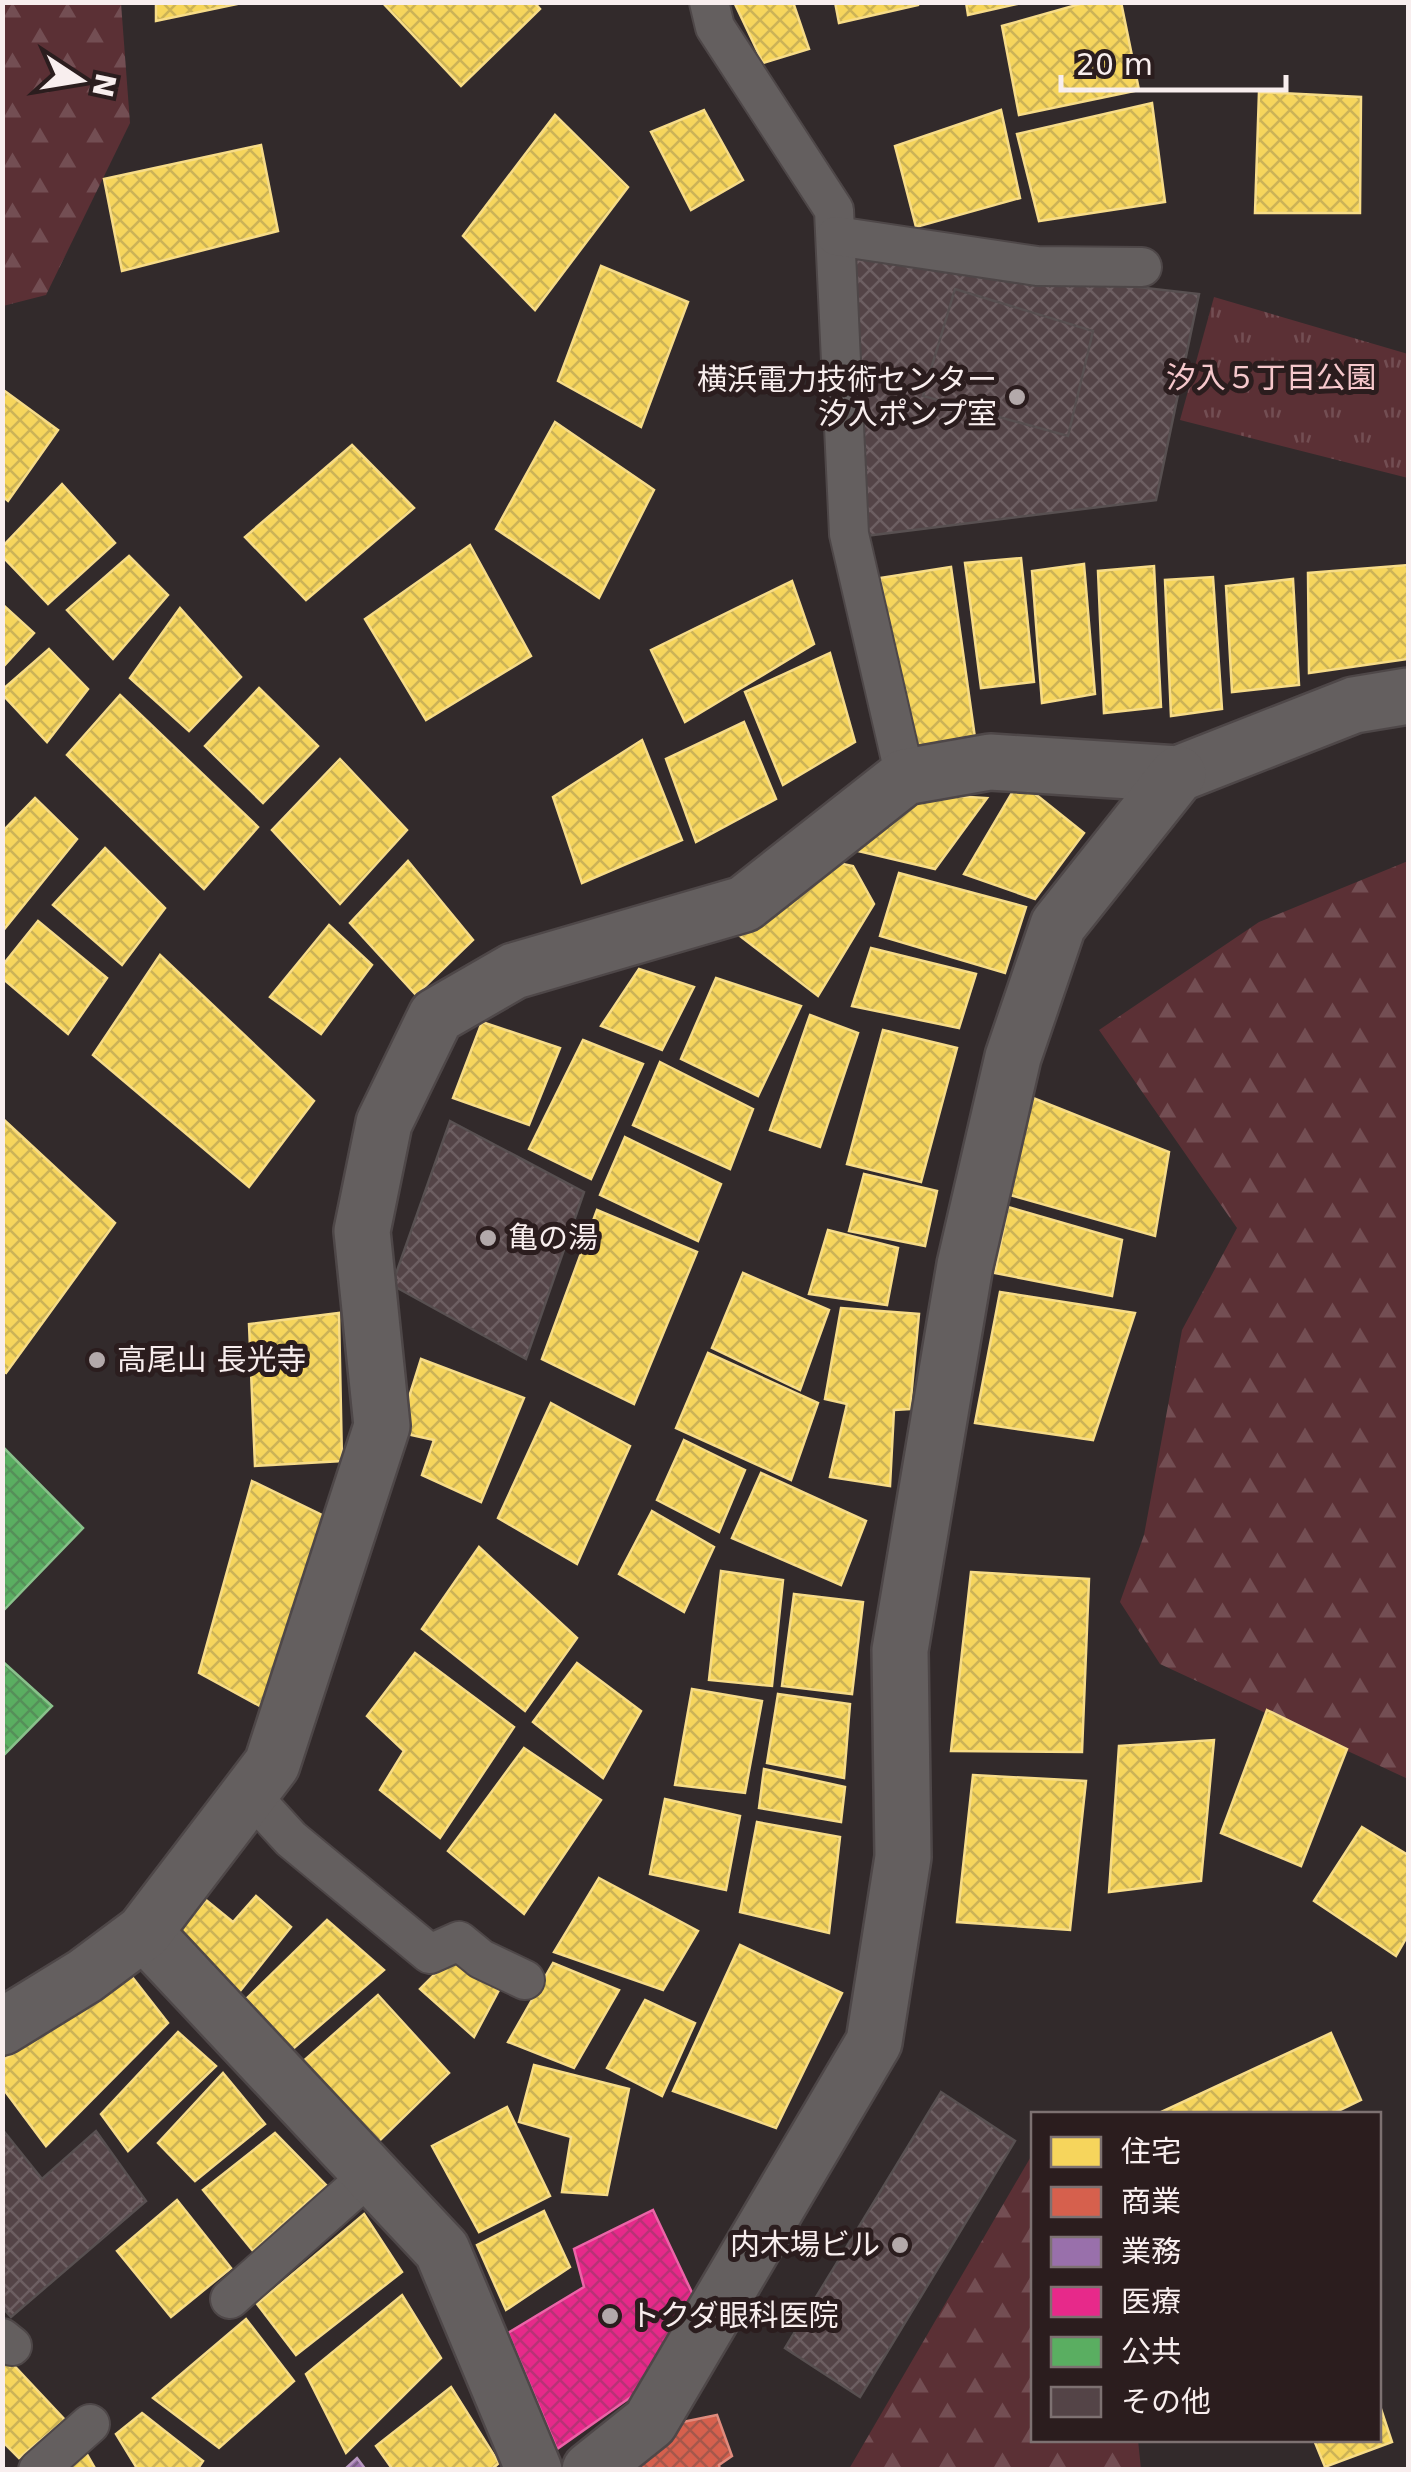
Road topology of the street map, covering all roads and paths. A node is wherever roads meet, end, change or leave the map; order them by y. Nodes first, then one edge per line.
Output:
1 (709, 2) edge
2 (836, 236) junction
3 (1142, 267) dead end
4 (1408, 696) edge
5 (1178, 774) junction
6 (905, 777) junction
7 (249, 1793) junction
8 (144, 1932) junction
9 (526, 1980) dead end
10 (2, 2027) edge
11 (372, 2174) junction
12 (230, 2299) dead end
13 (90, 2424) dead end
14 (38, 2470) edge
15 (534, 2470) edge
16 (590, 2470) edge

1 - 2 lane
2 - 3 lane
2 - 6 lane
4 - 5 street
5 - 6 street
5 - 16 street
6 - 7 street
7 - 8 street
7 - 9 lane
8 - 10 street
8 - 11 street
11 - 12 lane
11 - 15 street
13 - 14 lane

